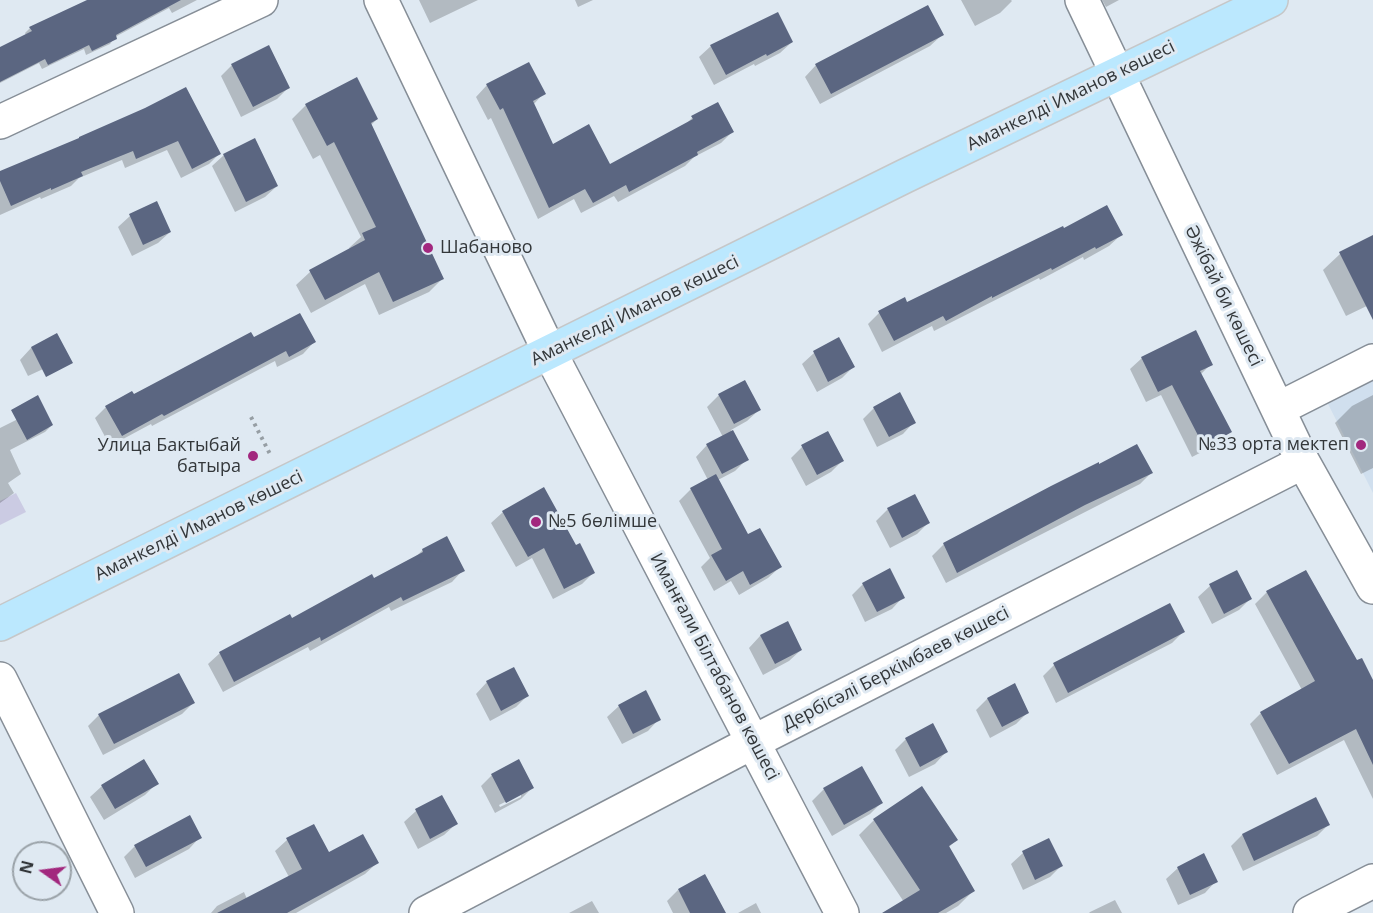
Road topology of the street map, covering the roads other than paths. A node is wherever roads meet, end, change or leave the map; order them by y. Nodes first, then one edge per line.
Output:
1 (261, 0) edge
2 (381, 0) edge
3 (1082, 0) edge
4 (1271, 0) edge
5 (1117, 74) junction
6 (0, 122) edge
7 (550, 353) junction
8 (1373, 361) edge
9 (1278, 409) junction
10 (1304, 462) junction
11 (1373, 587) edge
12 (0, 624) edge
13 (0, 679) edge
14 (753, 742) junction
15 (1373, 881) edge
16 (117, 913) edge
17 (426, 913) edge
18 (842, 913) edge
19 (1310, 913) edge

1 - 6 street
2 - 7 street, Иманғали Білтабанов көшесі
3 - 5 street, Әжібай би көшесі
4 - 5 main road, Аманкелді Иманов көшесі
5 - 7 main road, Аманкелді Иманов көшесі
5 - 9 street, Әжібай би көшесі
7 - 12 main road, Аманкелді Иманов көшесі
7 - 14 street, Иманғали Білтабанов көшесі
8 - 9 street
9 - 10 street, Әжібай би көшесі
10 - 11 street, Әжібай би көшесі
10 - 14 street, Дербісәлі Беркімбаев көшесі
13 - 16 street
14 - 17 street, Дербісәлі Беркімбаев көшесі
14 - 18 street, Иманғали Білтабанов көшесі
15 - 19 street

